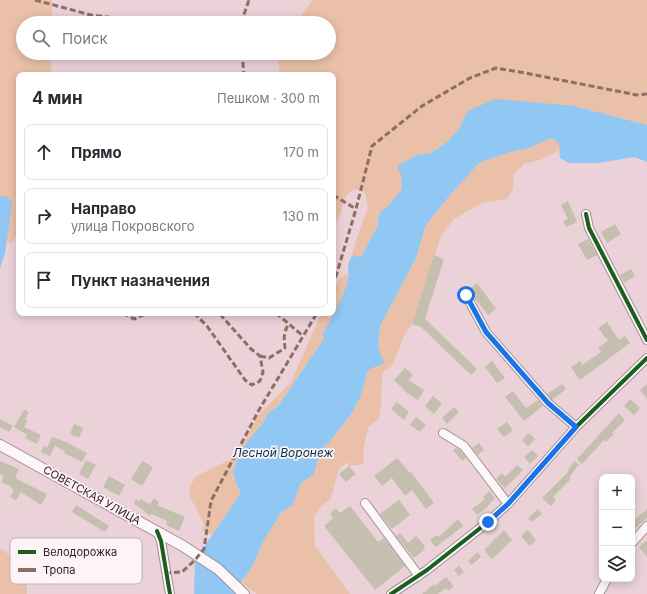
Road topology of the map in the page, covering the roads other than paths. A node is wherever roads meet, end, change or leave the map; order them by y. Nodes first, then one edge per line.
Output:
1 (586, 214) dead end
2 (466, 295) dead end
3 (647, 340) edge
4 (647, 358) edge
5 (576, 427) junction
6 (443, 433) dead end
7 (0, 445) edge
8 (365, 503) dead end
9 (508, 504) junction
10 (647, 526) edge
11 (157, 531) junction
12 (635, 540) edge
13 (419, 576) junction
14 (605, 582) edge
15 (170, 594) edge
16 (244, 594) edge
17 (391, 594) edge
18 (599, 594) edge

1 - 3 street
2 - 5 street
4 - 5 street
5 - 9 street
6 - 9 street
7 - 11 main road, СОВЕТСКАЯ УЛИЦА
8 - 13 street
9 - 13 street
10 - 12 street
11 - 15 street
11 - 16 main road, СОВЕТСКАЯ УЛИЦА
13 - 17 street
14 - 18 street

